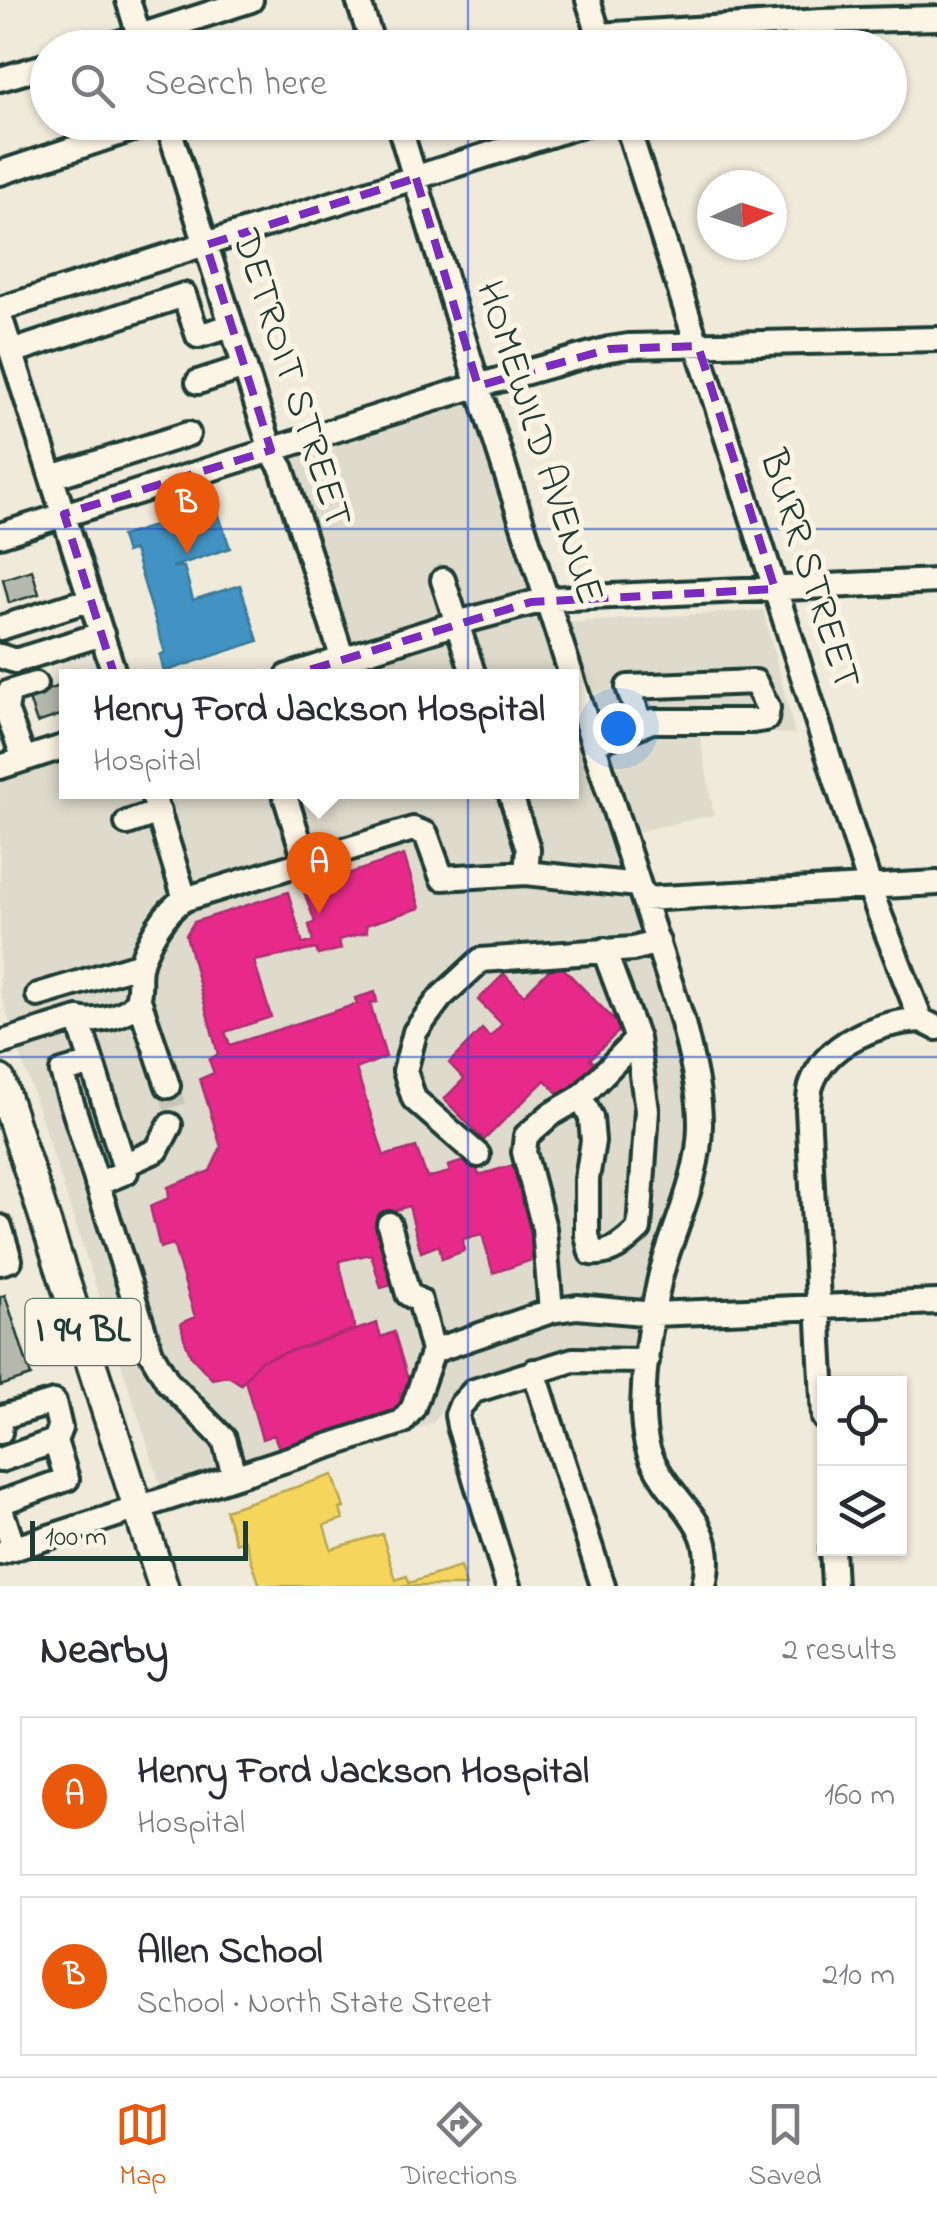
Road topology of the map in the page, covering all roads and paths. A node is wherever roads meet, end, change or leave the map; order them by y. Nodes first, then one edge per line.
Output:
1 (128, 0) edge
2 (251, 0) edge
3 (358, 0) edge
4 (588, 0) edge
5 (818, 11) edge
6 (937, 18) edge
7 (137, 30) edge
8 (172, 30) edge
9 (368, 30) edge
10 (598, 30) edge
11 (681, 30) edge
12 (30, 70) edge
13 (0, 79) edge
14 (100, 140) edge
15 (174, 140) edge
16 (404, 140) edge
17 (535, 140) edge
18 (632, 140) edge
19 (0, 173) edge
20 (416, 178) junction
21 (206, 245) junction
22 (0, 312) edge
23 (231, 326) junction
24 (937, 338) edge
25 (698, 346) junction
26 (12, 352) junction
27 (245, 367) junction
28 (198, 382) dead end
29 (478, 386) junction
30 (188, 434) dead end
31 (271, 450) junction
32 (52, 477) junction
33 (64, 514) junction
34 (0, 535) edge
35 (443, 580) dead end
36 (937, 581) edge
37 (775, 589) junction
38 (90, 599) junction
39 (548, 600) junction
40 (457, 623) junction
41 (0, 628) edge
42 (102, 634) junction
43 (0, 656) edge
44 (343, 660) junction
45 (113, 669) edge
46 (312, 669) edge
47 (472, 669) edge
48 (570, 669) edge
49 (35, 684) dead end
50 (579, 699) edge
51 (642, 725) junction
52 (593, 744) junction
53 (59, 748) edge
54 (24, 759) junction
55 (0, 767) edge
56 (286, 799) edge
57 (512, 799) edge
58 (155, 802) edge
59 (128, 823) dead end
60 (306, 862) junction
61 (526, 872) junction
62 (937, 883) edge
63 (870, 886) junction
64 (641, 892) junction
65 (186, 899) junction
66 (658, 942) junction
67 (604, 950) junction
68 (139, 982) junction
69 (38, 995) dead end
70 (78, 1018) junction
71 (929, 1024) edge
72 (637, 1039) junction
73 (0, 1043) edge
74 (92, 1063) junction
75 (0, 1080) edge
76 (168, 1086) tunnel mouth
77 (580, 1098) junction
78 (170, 1126) dead end
79 (478, 1155) dead end
80 (124, 1165) junction
81 (97, 1184) junction
82 (681, 1214) junction
83 (641, 1218) junction
84 (389, 1224) dead end
85 (0, 1226) edge
86 (0, 1263) edge
87 (937, 1302) edge
88 (818, 1308) junction
89 (551, 1311) junction
90 (654, 1314) junction
91 (432, 1351) junction
92 (647, 1361) junction
93 (534, 1372) junction
94 (822, 1376) edge
95 (1, 1421) edge
96 (55, 1441) junction
97 (0, 1460) edge
98 (234, 1475) junction
99 (0, 1504) edge
100 (140, 1508) junction
101 (7, 1551) edge
102 (832, 1556) edge
103 (163, 1586) edge
104 (508, 1586) edge
105 (603, 1586) edge
106 (704, 1586) edge
107 (834, 1586) edge

1 - 7 street
2 - 8 street
3 - 9 street
4 - 10 street
5 - 6 street
5 - 11 street
12 - 13 street
14 - 19 street
15 - 21 street, DETROIT STREET
16 - 20 street, HOMEWILD AVENUE
17 - 20 street
18 - 25 street, BURR STREET
20 - 21 street
20 - 29 street, HOMEWILD AVENUE
21 - 22 street
21 - 23 street, DETROIT STREET
22 - 26 street
23 - 26 street
23 - 27 street, DETROIT STREET
24 - 25 street
25 - 29 street
25 - 37 street, BURR STREET
26 - 32 street
27 - 28 street
27 - 31 street, DETROIT STREET
29 - 31 street
29 - 39 street, HOMEWILD AVENUE
30 - 32 street
31 - 33 street
31 - 44 street, DETROIT STREET
32 - 33 street
33 - 34 street
33 - 38 street
35 - 40 street
36 - 37 street
37 - 39 street
37 - 63 street, BURR STREET
38 - 41 street
38 - 42 street
39 - 40 street
39 - 48 street, HOMEWILD AVENUE
40 - 44 street
40 - 47 street
42 - 43 street
42 - 45 street
44 - 46 street
49 - 54 street
50 - 52 street, HOMEWILD AVENUE
51 - 51 street
51 - 52 street
52 - 64 street, HOMEWILD AVENUE
53 - 54 street
54 - 55 street
56 - 60 street
57 - 61 street
58 - 59 street
58 - 65 street
60 - 61 street
60 - 65 street
61 - 64 street
62 - 63 street
63 - 64 street
63 - 71 street, BURR STREET
64 - 66 street, HOMEWILD AVENUE
65 - 68 street
66 - 67 street
66 - 82 street, HOMEWILD AVENUE
67 - 72 street
67 - 79 street
68 - 69 street
68 - 70 street
68 - 76 street
70 - 73 street
70 - 74 street
71 - 88 street
72 - 77 street
72 - 83 street
74 - 80 street
74 - 81 street
75 - 100 main road, I 94 BL
77 - 83 street
77 - 89 street
78 - 80 street
80 - 81 street
81 - 98 street
82 - 83 street
82 - 90 street, HOMEWILD AVENUE
84 - 91 street
85 - 86 street
87 - 88 street
88 - 90 street
88 - 94 street
89 - 90 street
89 - 91 street
90 - 92 street, HOMEWILD AVENUE
91 - 98 street
92 - 93 street
92 - 106 street, HOMEWILD AVENUE
93 - 104 street
93 - 105 street
95 - 96 street
96 - 97 street
96 - 99 street
98 - 100 street
99 - 101 street
100 - 101 street
100 - 103 main road, I 94 BL
102 - 107 street

